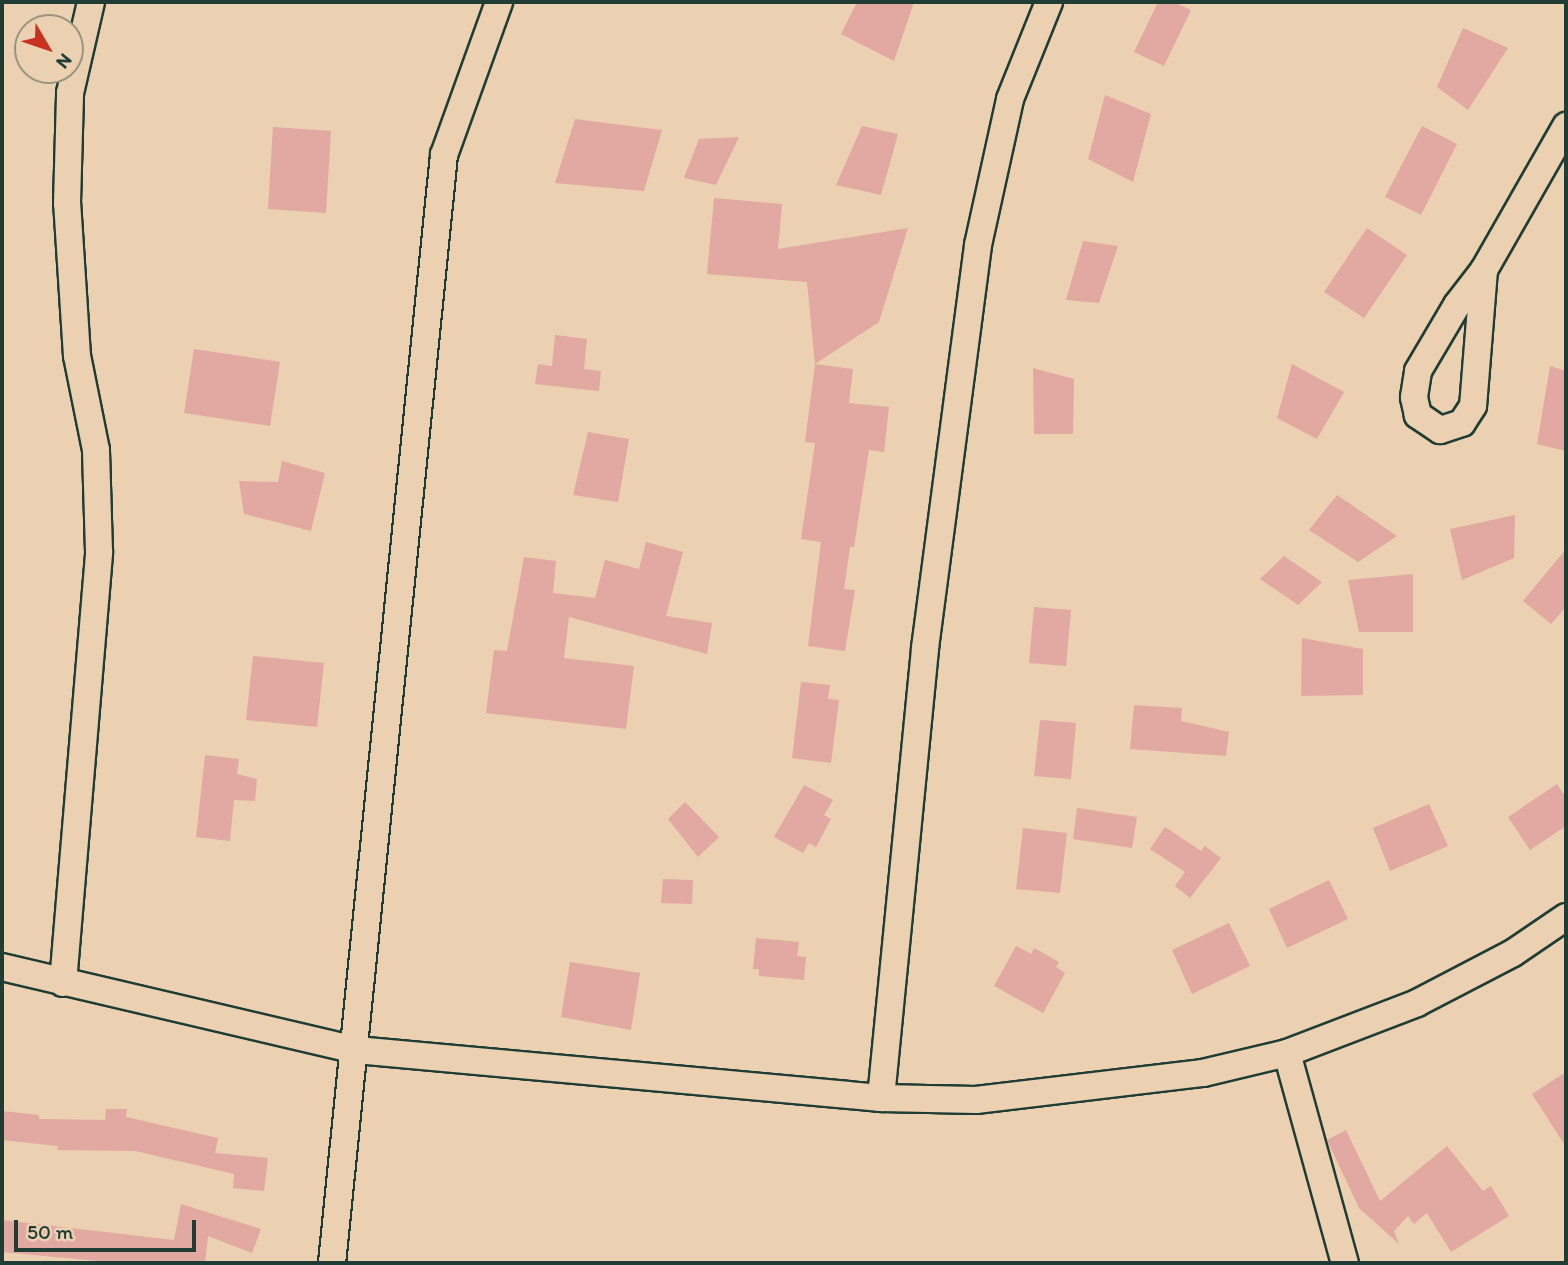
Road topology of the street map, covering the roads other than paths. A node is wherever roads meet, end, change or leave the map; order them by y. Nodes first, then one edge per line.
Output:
1 (91, 2) edge
2 (499, 2) edge
3 (1049, 2) edge
4 (1566, 126) edge
5 (1484, 270) junction
6 (1566, 917) edge
7 (2, 967) edge
8 (63, 983) junction
9 (355, 1050) junction
10 (1287, 1053) junction
11 (881, 1098) junction
12 (332, 1263) edge
13 (1345, 1263) edge

1 - 8 street
2 - 9 street
3 - 11 street
4 - 5 street
5 - 5 street
6 - 10 street
7 - 8 street
8 - 9 street
9 - 11 street
9 - 12 street
10 - 11 street
10 - 13 street

